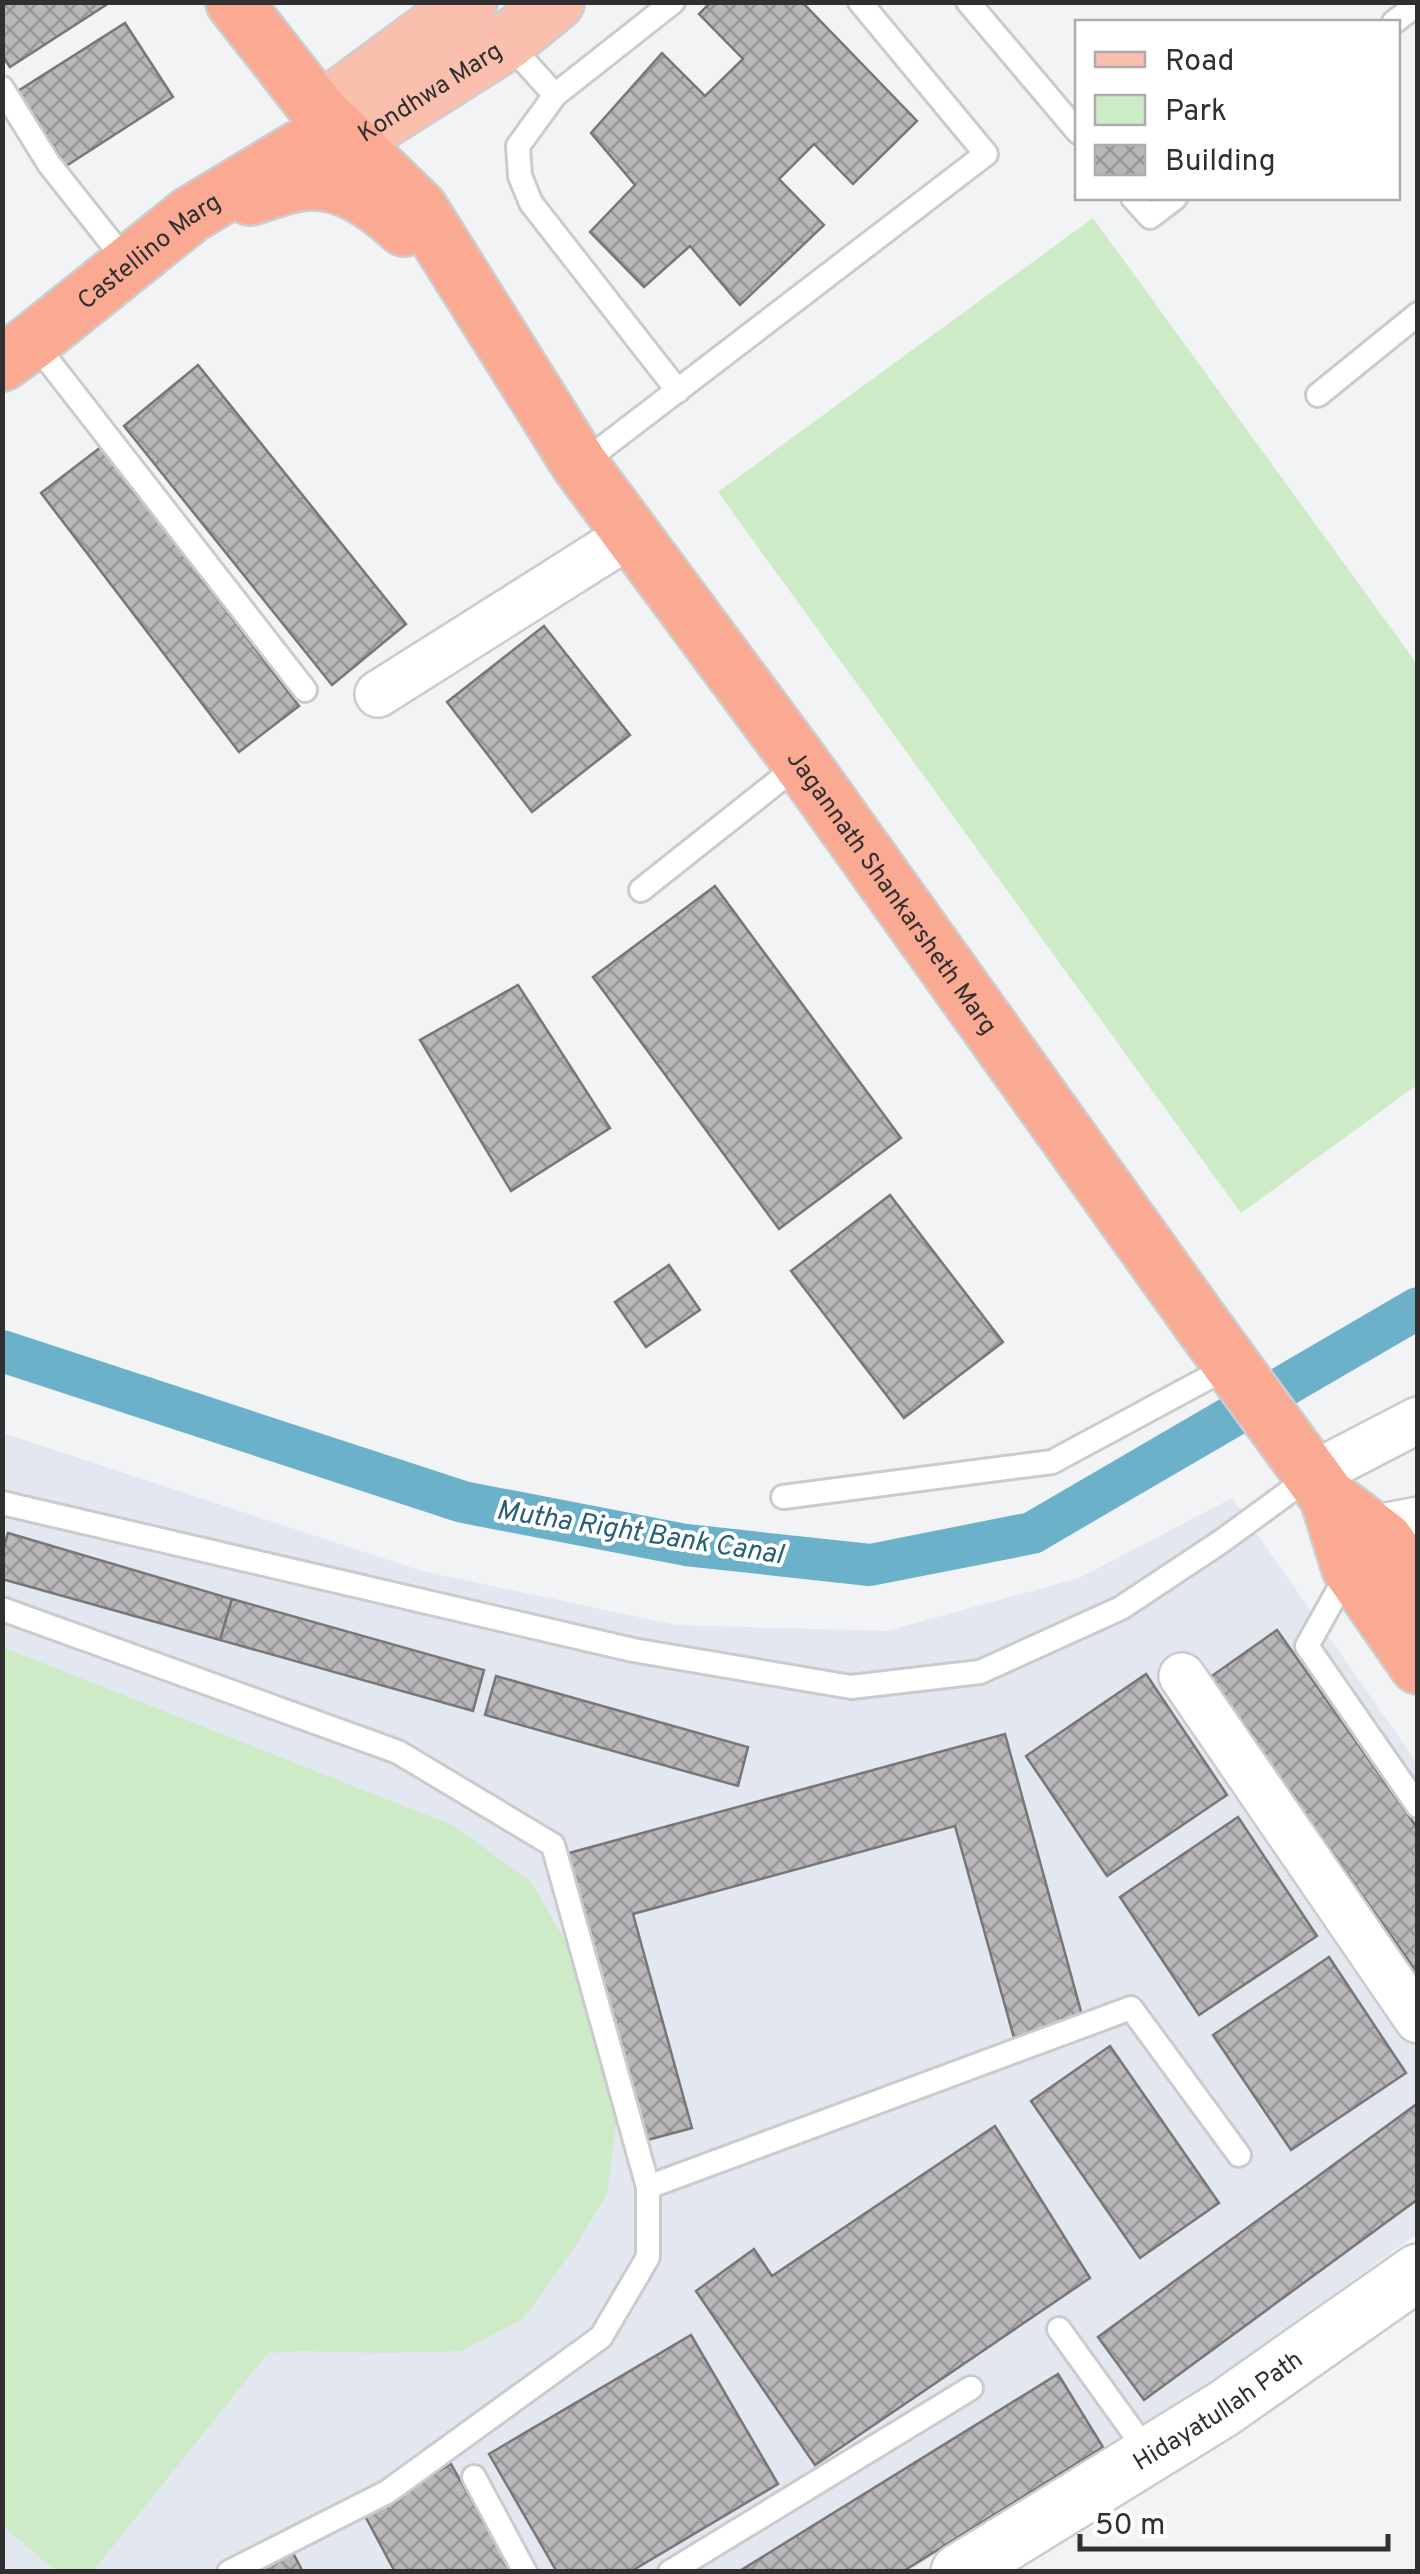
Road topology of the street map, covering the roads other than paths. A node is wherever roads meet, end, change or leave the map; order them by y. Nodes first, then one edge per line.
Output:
1 (234, 2) edge
2 (469, 2) edge
3 (556, 2) edge
4 (673, 2) edge
5 (860, 2) edge
6 (968, 2) edge
7 (1418, 4) edge
8 (1397, 20) edge
9 (507, 42) junction
10 (2, 88) edge
11 (555, 95) junction
12 (1075, 128) edge
13 (323, 134) junction
14 (1135, 200) edge
15 (1172, 200) edge
16 (190, 215) junction
17 (128, 266) junction
18 (467, 282) junction
19 (1418, 314) edge
20 (18, 352) edge
21 (678, 391) junction
22 (1318, 395) dead end
23 (580, 465) junction
24 (631, 534) junction
25 (306, 690) dead end
26 (378, 694) dead end
27 (801, 763) junction
28 (641, 890) dead end
29 (1216, 1344) junction
30 (1418, 1420) edge
31 (783, 1497) dead end
32 (2, 1503) edge
33 (1355, 1518) edge
34 (1418, 1587) edge
35 (2, 1609) edge
36 (1418, 1666) edge
37 (1182, 1676) dead end
38 (1418, 1806) edge
39 (1418, 2020) edge
40 (1239, 2154) dead end
41 (648, 2186) junction
42 (1418, 2272) edge
43 (1058, 2329) dead end
44 (971, 2388) dead end
45 (1149, 2454) junction
46 (474, 2477) dead end
47 (230, 2572) edge
48 (525, 2572) edge
49 (670, 2572) edge
50 (959, 2572) edge

1 - 13 highway, Jagannath Shankarsheth Marg
2 - 13 main road, Kondhwa Marg
3 - 9 main road, Kondhwa Marg
4 - 11 lane
5 - 21 lane
6 - 12 lane
7 - 8 lane
9 - 11 lane
9 - 13 main road, Kondhwa Marg
10 - 17 lane
11 - 21 lane
13 - 16 highway, Castellino Marg
13 - 18 highway, Jagannath Shankarsheth Marg
14 - 15 lane
16 - 17 highway, Castellino Marg
16 - 18 highway, Jagannath Shankarsheth Marg
17 - 20 highway, Castellino Marg
18 - 23 highway, Jagannath Shankarsheth Marg
19 - 22 lane
20 - 25 lane
21 - 23 lane
23 - 24 highway, Jagannath Shankarsheth Marg
24 - 26 street
24 - 27 highway, Jagannath Shankarsheth Marg
27 - 28 lane
27 - 29 highway, Jagannath Shankarsheth Marg
29 - 31 lane
29 - 33 highway, Jagannath Shankarsheth Marg
30 - 33 street
32 - 33 lane
33 - 34 highway, Jagannath Shankarsheth Marg
33 - 36 highway, Jagannath Shankarsheth Marg
33 - 38 lane
35 - 41 lane
37 - 39 street
40 - 41 lane
41 - 47 lane
42 - 45 street, Hidayatullah Path
43 - 45 lane
44 - 49 lane
45 - 50 street, Hidayatullah Path
46 - 48 lane

